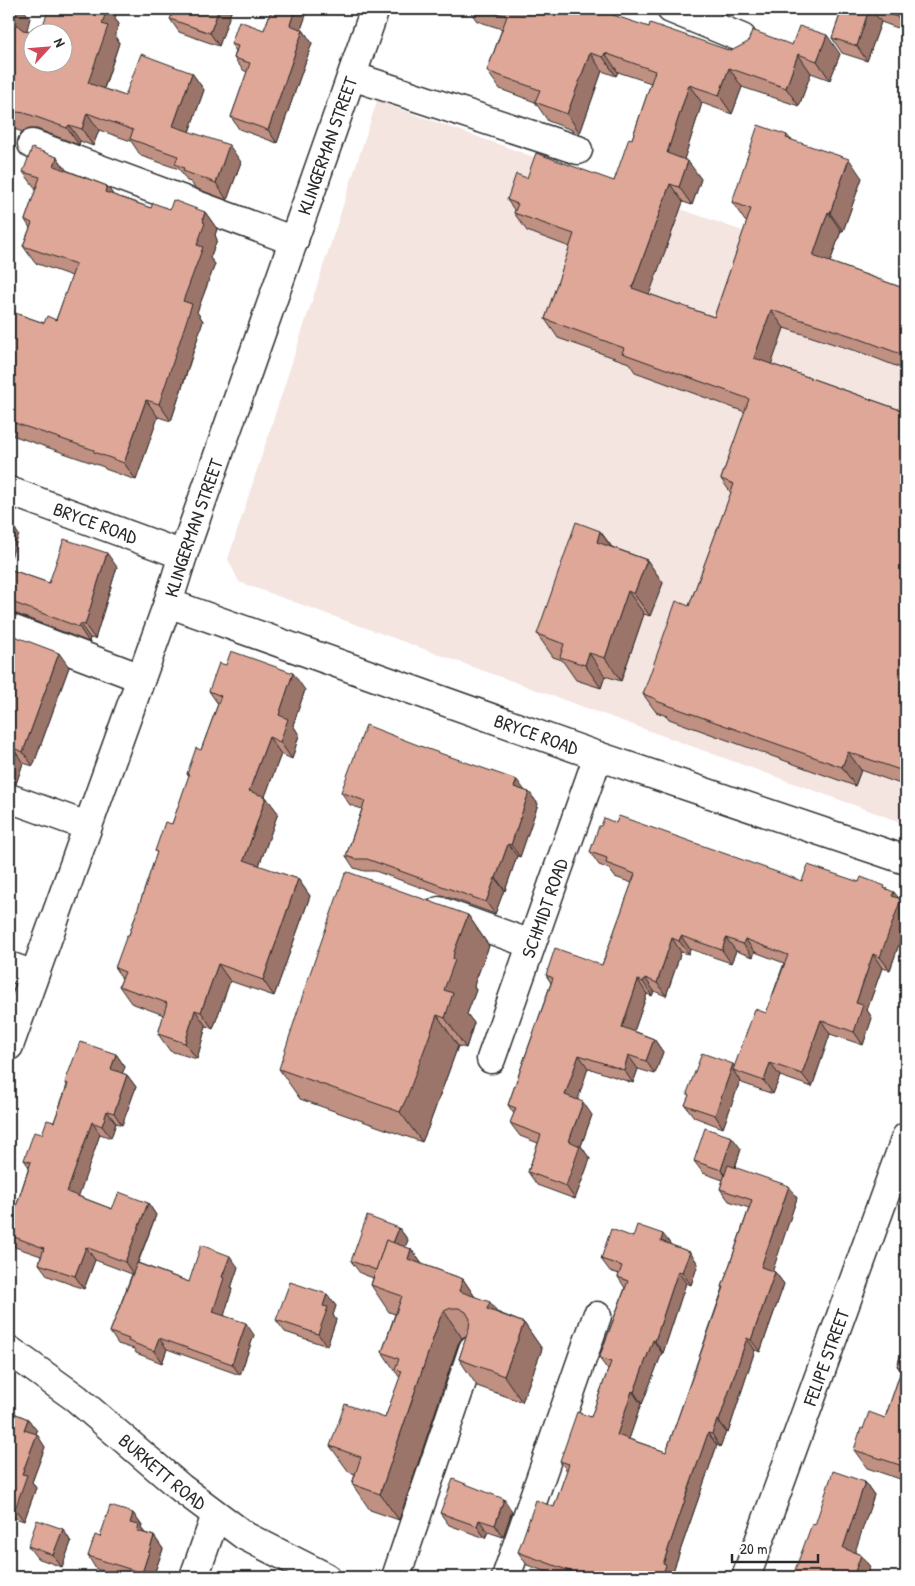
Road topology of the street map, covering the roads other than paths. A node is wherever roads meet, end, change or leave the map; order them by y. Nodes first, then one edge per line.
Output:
1 (376, 9) edge
2 (671, 9) edge
3 (742, 38) dead end
4 (352, 76) junction
5 (32, 144) dead end
6 (578, 150) dead end
7 (294, 241) junction
8 (9, 491) edge
9 (183, 555) junction
10 (168, 603) junction
11 (9, 628) edge
12 (141, 678) junction
13 (598, 756) junction
14 (9, 798) edge
15 (87, 826) junction
16 (906, 860) edge
17 (415, 902) edge
18 (531, 944) junction
19 (21, 971) edge
20 (9, 1046) edge
21 (491, 1059) dead end
22 (906, 1137) edge
23 (597, 1316) dead end
24 (473, 1349) edge
25 (9, 1350) edge
26 (216, 1515) junction
27 (194, 1577) edge
28 (326, 1577) edge
29 (396, 1577) edge
30 (506, 1577) edge
31 (746, 1577) edge

1 - 4 street, KLINGERMAN STREET
2 - 3 street
4 - 6 street
4 - 7 street, KLINGERMAN STREET
5 - 7 street
7 - 9 street, KLINGERMAN STREET
8 - 9 street, BRYCE ROAD
9 - 10 street, KLINGERMAN STREET
10 - 12 street, KLINGERMAN STREET
10 - 13 street, BRYCE ROAD
11 - 12 street
12 - 15 street, KLINGERMAN STREET
13 - 16 street, BRYCE ROAD
13 - 18 street, SCHMIDT ROAD
14 - 15 street
15 - 19 street, KLINGERMAN STREET
17 - 18 street
18 - 21 street, SCHMIDT ROAD
19 - 20 street, KLINGERMAN STREET
22 - 31 street, FELIPE STREET
23 - 30 street
24 - 29 street
25 - 26 street, BURKETT ROAD
26 - 27 street
26 - 28 street, BURKETT ROAD

